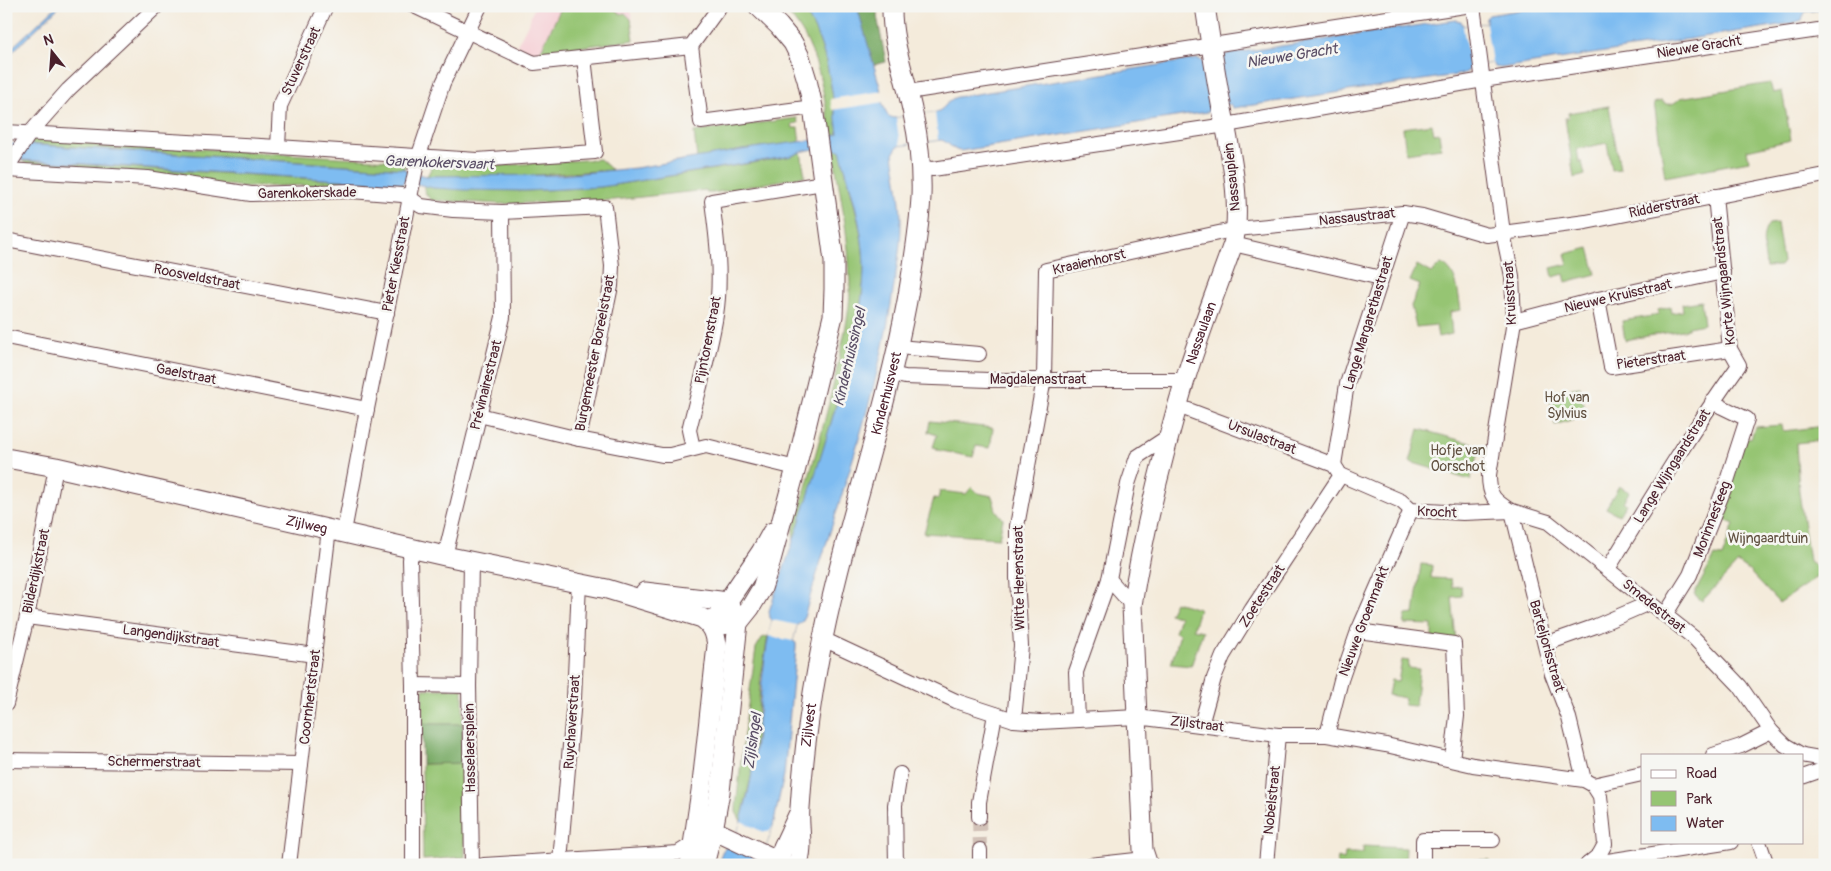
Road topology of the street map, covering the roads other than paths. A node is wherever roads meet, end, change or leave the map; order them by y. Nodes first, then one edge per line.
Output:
1 (157, 6) edge
2 (326, 6) edge
3 (414, 6) edge
4 (480, 6) edge
5 (720, 6) edge
6 (758, 6) edge
7 (892, 6) edge
8 (1205, 6) edge
9 (1465, 6) edge
10 (1472, 6) edge
11 (1825, 28) edge
12 (467, 32) junction
13 (691, 46) junction
14 (1212, 54) junction
15 (584, 58) junction
16 (1483, 80) junction
17 (908, 92) junction
18 (807, 107) junction
19 (1226, 125) junction
20 (6, 132) edge
21 (26, 138) junction
22 (278, 147) junction
23 (417, 164) junction
24 (8, 167) edge
25 (921, 168) junction
26 (1825, 175) edge
27 (817, 184) junction
28 (412, 192) junction
29 (1715, 196) junction
30 (605, 207) joint
31 (502, 212) junction
32 (1403, 213) junction
33 (1504, 233) junction
34 (1235, 237) junction
35 (6, 240) edge
36 (1723, 272) junction
37 (1381, 278) junction
38 (1598, 299) junction
39 (387, 313) junction
40 (1514, 320) junction
41 (6, 337) edge
42 (898, 347) junction
43 (1730, 349) junction
44 (979, 354) dead end
45 (1739, 365) joint
46 (891, 374) junction
47 (1044, 379) junction
48 (1185, 380) junction
49 (1712, 402) junction
50 (1178, 406) junction
51 (367, 408) junction
52 (479, 415) junction
53 (1169, 436) junction
54 (579, 439) junction
55 (693, 448) junction
56 (6, 458) edge
57 (56, 467) junction
58 (796, 468) junction
59 (1338, 470) junction
60 (786, 507) junction
61 (1410, 510) junction
62 (1512, 511) junction
63 (337, 531) junction
64 (412, 548) junction
65 (445, 556) junction
66 (471, 561) junction
67 (1608, 569) junction
68 (1108, 580) junction
69 (579, 583) junction
70 (607, 589) junction
71 (725, 604) junction
72 (1649, 604) junction
73 (1132, 606) junction
74 (1665, 615) junction
75 (27, 617) junction
76 (738, 624) junction
77 (712, 626) junction
78 (1358, 631) junction
79 (822, 639) junction
80 (1545, 644) junction
81 (315, 655) junction
82 (413, 685) junction
83 (469, 686) junction
84 (6, 704) edge
85 (995, 714) junction
86 (1137, 717) junction
87 (1014, 720) junction
88 (1078, 720) junction
89 (1201, 724) junction
90 (1771, 732) junction
91 (1278, 734) junction
92 (1327, 736) junction
93 (1716, 754) edge
94 (1800, 754) edge
95 (1804, 755) edge
96 (1825, 759) edge
97 (6, 760) edge
98 (1452, 760) junction
99 (302, 764) junction
100 (1825, 769) edge
101 (900, 774) dead end
102 (1641, 774) edge
103 (1804, 776) edge
104 (1588, 783) junction
105 (979, 817) tunnel mouth
106 (724, 835) junction
107 (1493, 840) dead end
108 (1723, 844) edge
109 (1761, 844) edge
110 (980, 850) tunnel mouth
111 (697, 857) edge
112 (1670, 858) edge
113 (560, 861) junction
114 (779, 861) edge
115 (1146, 862) edge
116 (289, 865) edge
117 (413, 865) edge
118 (472, 865) edge
119 (484, 865) edge
120 (896, 865) edge
121 (980, 865) edge
122 (1090, 865) edge
123 (1266, 865) edge
124 (1423, 865) edge
125 (1587, 865) edge
126 (1767, 865) edge

1 - 21 street
2 - 22 street, Stuverstraat
3 - 12 street
4 - 12 street, Pieter Kiesstraat
5 - 13 street
6 - 18 main road
7 - 17 main road
8 - 14 main road, Nassauplein
9 - 14 street
10 - 16 street, Kruisstraat
11 - 16 street, Nieuwe Gracht
12 - 15 street
12 - 23 street, Pieter Kiesstraat
13 - 15 street
13 - 18 street
14 - 17 street
14 - 19 main road, Nassauplein
15 - 23 street
16 - 19 street, Nieuwe Gracht
16 - 33 street, Kruisstraat
17 - 25 main road, Kinderhuisvest
18 - 27 main road
19 - 25 street, Nieuwe Gracht
19 - 34 main road, Nassauplein
20 - 21 street
21 - 22 street
21 - 24 street
22 - 23 street
23 - 28 street, Pieter Kiesstraat
24 - 28 street, Garenkokerskade
25 - 42 main road, Kinderhuisvest
26 - 29 street, Ridderstraat
27 - 55 street, Pijntorenstraat
27 - 58 main road
28 - 31 street, Garenkokerskade
28 - 39 street, Pieter Kiesstraat
29 - 33 street, Ridderstraat
29 - 36 street, Korte Wijngaardstraat
30 - 31 street, Garenkokerskade
30 - 54 street, Burgemeester Boreelstraat
31 - 52 street, Prévinairestraat
32 - 33 street, Nassaustraat
32 - 34 street, Nassaustraat
32 - 37 street, Lange Margarethastraat
33 - 40 street, Kruisstraat
34 - 37 street
34 - 47 street, Kraaienhorst
34 - 48 main road, Nassaulaan
35 - 39 street, Roosveldstraat
36 - 38 street, Nieuwe Kruisstraat
36 - 43 street, Korte Wijngaardstraat
37 - 59 street, Lange Margarethastraat
38 - 40 street, Nieuwe Kruisstraat
38 - 43 street, Pieterstraat
39 - 51 street, Pieter Kiesstraat
40 - 62 street, Kruisstraat
41 - 51 street, Gaelstraat
42 - 44 street
42 - 46 main road, Kinderhuisvest
43 - 45 street, Korte Wijngaardstraat
45 - 49 street, Lange Wijngaardstraat
46 - 47 street, Magdalenastraat
46 - 79 main road, Kinderhuisvest
47 - 48 street, Magdalenastraat
47 - 87 street, Witte Herenstraat
48 - 50 main road, Nassaulaan
49 - 67 street, Lange Wijngaardstraat
49 - 74 street, Morinnesteeg
50 - 53 main road, Nassaulaan
50 - 59 street, Ursulastraat
51 - 63 street, Pieter Kiesstraat
52 - 54 street
52 - 65 street, Prévinairestraat
53 - 68 street
53 - 73 main road, Nassaulaan
54 - 55 street
55 - 58 street
56 - 57 main road, Zijlweg
57 - 63 main road, Zijlweg
57 - 75 street, Bilderdijkstraat
58 - 60 main road
59 - 61 street, Krocht
59 - 89 street, Zoetestraat
60 - 71 main road
60 - 76 main road
61 - 62 street, Krocht
61 - 78 street, Nieuwe Groenmarkt
62 - 67 street, Smedestraat
62 - 80 street, Barteljorisstraat
63 - 64 main road, Zijlweg
63 - 81 street, Coornhertstraat
64 - 65 main road, Zijlweg
64 - 82 street
65 - 66 main road, Zijlweg
66 - 69 main road, Zijlweg
66 - 83 street
67 - 72 street, Smedestraat
68 - 73 street
68 - 88 street
69 - 70 main road, Zijlweg
69 - 113 street, Ruychaverstraat
70 - 71 main road, Zijlweg
70 - 77 main road, Zijlweg
71 - 76 main road
71 - 77 main road
72 - 74 street, Smedestraat
72 - 80 street
73 - 86 main road, Nassaulaan
74 - 90 street, Smedestraat
75 - 81 street, Langendijkstraat
75 - 84 street, Bilderdijkstraat
76 - 77 main road
76 - 106 main road
77 - 111 main road
78 - 92 street, Nieuwe Groenmarkt
78 - 98 street
79 - 85 street, Zijlstraat
79 - 114 main road, Zijlvest
80 - 104 street, Barteljorisstraat
81 - 99 street, Coornhertstraat
82 - 83 street, Hasselaersplein
82 - 117 street
83 - 118 street, Hasselaersplein
85 - 87 street, Zijlstraat
85 - 105 street
86 - 88 street, Zijlstraat
86 - 89 street, Zijlstraat
86 - 115 main road, Nassaulaan
87 - 88 street, Zijlstraat
89 - 91 street, Zijlstraat
90 - 93 street
90 - 94 street, Smedestraat
91 - 92 street, Zijlstraat
91 - 123 street, Nobelstraat
92 - 98 street, Zijlstraat
95 - 96 street
97 - 99 street, Schermerstraat
98 - 104 street, Zijlstraat
99 - 116 street, Coornhertstraat
100 - 103 street
101 - 120 street
102 - 104 street
104 - 125 street, Barteljorisstraat
106 - 111 main road
106 - 114 main road
107 - 124 street
108 - 112 street
109 - 126 street
110 - 121 street
111 - 113 street
112 - 125 street
113 - 119 street
115 - 122 street

